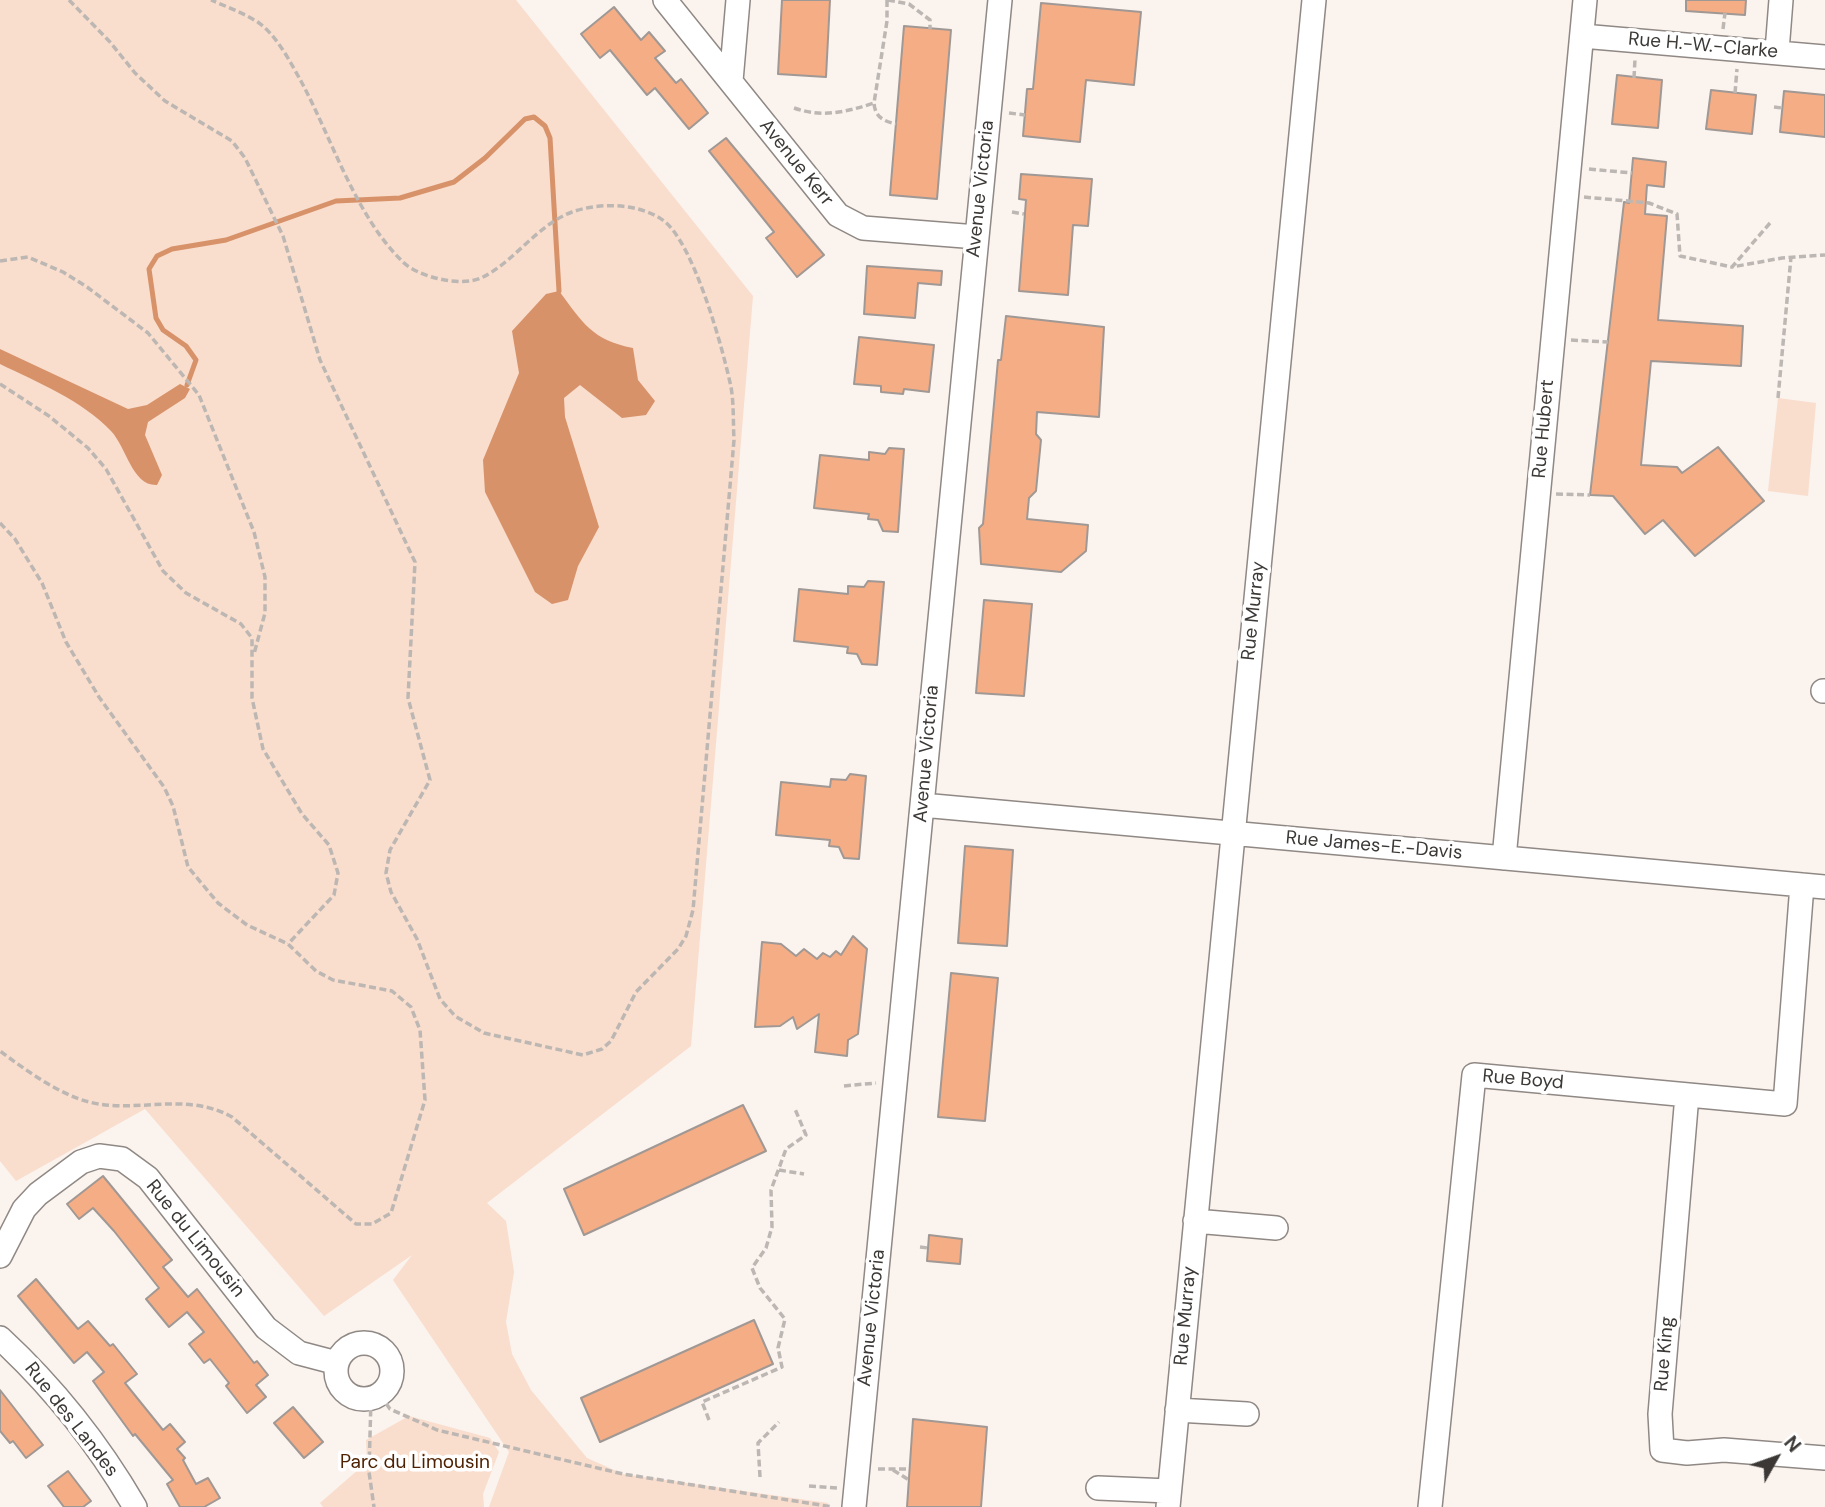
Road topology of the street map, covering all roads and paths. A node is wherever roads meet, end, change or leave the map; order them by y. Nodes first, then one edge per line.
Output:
1 (69, 0) edge
2 (211, 0) edge
3 (665, 0) edge
4 (738, 0) edge
5 (888, 0) edge
6 (1000, 0) edge
7 (1314, 0) edge
8 (1585, 0) edge
9 (1781, 0) edge
10 (1725, 13) dead end
11 (930, 29) dead end
12 (1723, 34) dead end
13 (1582, 36) junction
14 (1777, 51) junction
15 (1636, 52) dead end
16 (1825, 57) edge
17 (1738, 60) dead end
18 (1634, 78) dead end
19 (731, 81) junction
20 (1735, 93) dead end
21 (874, 103) junction
22 (1774, 107) dead end
23 (794, 108) dead end
24 (1782, 108) dead end
25 (1009, 113) dead end
26 (1025, 116) dead end
27 (896, 124) dead end
28 (1584, 168) dead end
29 (1632, 173) dead end
30 (1581, 197) dead end
31 (1012, 212) dead end
32 (1024, 214) dead end
33 (1770, 223) dead end
34 (976, 237) junction
35 (1825, 255) edge
36 (1791, 257) junction
37 (0, 261) edge
38 (1732, 267) junction
39 (1568, 340) dead end
40 (1608, 342) dead end
41 (0, 384) edge
42 (1778, 398) dead end
43 (1554, 494) dead end
44 (1590, 495) dead end
45 (0, 523) edge
46 (254, 656) junction
47 (922, 805) junction
48 (1232, 833) junction
49 (1504, 858) junction
50 (1802, 885) junction
51 (1825, 887) edge
52 (288, 944) junction
53 (0, 1051) edge
54 (895, 1082) junction
55 (844, 1086) dead end
56 (1687, 1095) junction
57 (795, 1109) dead end
58 (778, 1170) junction
59 (804, 1174) dead end
60 (1195, 1221) junction
61 (1276, 1228) dead end
62 (920, 1247) dead end
63 (928, 1248) dead end
64 (0, 1256) edge
65 (0, 1338) edge
66 (337, 1363) junction
67 (375, 1397) junction
68 (1177, 1410) junction
69 (1247, 1414) dead end
70 (709, 1420) dead end
71 (779, 1422) dead end
72 (1825, 1458) edge
73 (908, 1469) dead end
74 (893, 1470) junction
75 (760, 1477) dead end
76 (909, 1480) dead end
77 (809, 1486) dead end
78 (856, 1488) edge
79 (1098, 1488) dead end
80 (1169, 1499) edge
81 (135, 1507) edge
82 (374, 1507) edge
83 (833, 1507) edge
84 (1430, 1507) edge

1 - 2 path
3 - 19 street, Avenue Kerr
4 - 19 street
5 - 11 path
5 - 21 path
6 - 34 street, Avenue Victoria
7 - 48 street, Rue Murray
8 - 13 street, Rue Hubert
9 - 14 street
10 - 12 path
13 - 14 street, Rue H.-W.-Clarke
13 - 49 street, Rue Hubert
14 - 16 street, Rue H.-W.-Clarke
15 - 18 path
17 - 20 path
19 - 34 street, Avenue Kerr
21 - 23 path
21 - 27 path
22 - 24 path
25 - 26 path
28 - 29 path
30 - 38 path
31 - 32 path
33 - 38 path
34 - 47 street, Avenue Victoria
35 - 36 path
36 - 38 path
36 - 42 path
37 - 46 path
39 - 40 path
41 - 46 path
43 - 44 path
45 - 52 path
46 - 52 path
47 - 48 street, Rue James-E.-Davis
47 - 54 street, Avenue Victoria
48 - 49 street, Rue James-E.-Davis
48 - 60 street, Rue Murray
49 - 50 street, Rue James-E.-Davis
50 - 51 street, Rue James-E.-Davis
50 - 56 street, Rue Boyd
52 - 53 path
54 - 55 path
54 - 78 street, Avenue Victoria
56 - 72 street, Rue King
56 - 84 street, Rue Boyd
57 - 58 path
58 - 59 path
58 - 70 path
60 - 61 street
60 - 68 street, Rue Murray
62 - 63 path
64 - 66 street, Rue du Limousin
65 - 81 street, Rue des Landes
66 - 67 street
66 - 67 street
67 - 82 path
67 - 83 path
68 - 69 street
68 - 80 street, Rue Murray
71 - 75 path
73 - 74 path
74 - 76 path
74 - 78 path
77 - 78 path
79 - 80 street, Rue Murray

